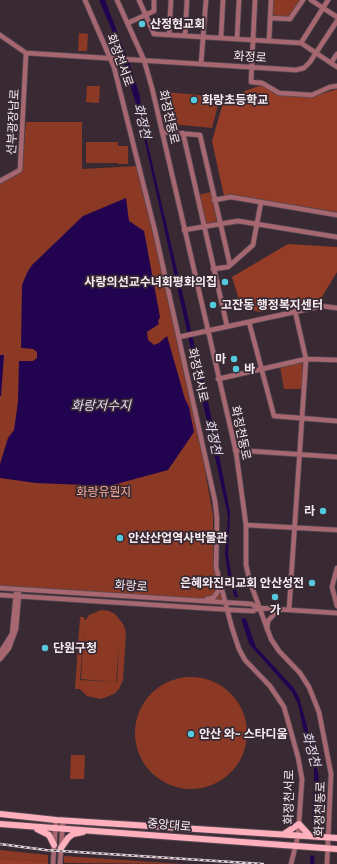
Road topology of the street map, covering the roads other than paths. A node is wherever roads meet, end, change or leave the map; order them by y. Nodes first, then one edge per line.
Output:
1 (85, 0) edge
2 (117, 0) edge
3 (139, 0) edge
4 (154, 0) edge
5 (171, 0) edge
6 (187, 0) edge
7 (206, 0) edge
8 (223, 0) edge
9 (239, 0) edge
10 (256, 0) edge
11 (271, 0) edge
12 (303, 0) edge
13 (311, 0) edge
14 (328, 0) edge
15 (323, 8) junction
16 (146, 15) junction
17 (337, 17) edge
18 (270, 18) junction
19 (337, 21) edge
20 (128, 23) junction
21 (0, 35) edge
22 (169, 35) junction
23 (185, 36) junction
24 (204, 37) junction
25 (221, 38) junction
26 (237, 39) junction
27 (253, 40) junction
28 (269, 41) junction
29 (301, 43) junction
30 (26, 53) junction
31 (316, 53) junction
32 (337, 54) edge
33 (110, 58) junction
34 (144, 60) junction
35 (331, 63) junction
36 (202, 64) junction
37 (251, 67) junction
38 (337, 67) edge
39 (337, 86) edge
40 (162, 132) junction
41 (183, 133) junction
42 (0, 180) edge
43 (214, 200) junction
44 (261, 202) junction
45 (337, 214) edge
46 (220, 222) junction
47 (257, 224) junction
48 (203, 226) junction
49 (184, 230) junction
50 (337, 237) edge
51 (230, 265) junction
52 (214, 269) junction
53 (337, 308) edge
54 (295, 312) junction
55 (249, 322) junction
56 (226, 326) junction
57 (208, 330) junction
58 (181, 336) junction
59 (306, 359) junction
60 (337, 360) edge
61 (261, 369) junction
62 (218, 379) junction
63 (302, 418) junction
64 (337, 421) edge
65 (235, 450) junction
66 (300, 454) junction
67 (337, 457) edge
68 (246, 525) junction
69 (295, 528) junction
70 (337, 530) edge
71 (337, 568) edge
72 (221, 582) junction
73 (0, 588) edge
74 (18, 589) junction
75 (0, 595) edge
76 (17, 596) junction
77 (195, 600) junction
78 (226, 602) junction
79 (337, 606) edge
80 (259, 608) junction
81 (228, 610) junction
82 (279, 610) junction
83 (289, 610) junction
84 (337, 613) edge
85 (267, 630) junction
86 (0, 653) edge
87 (0, 659) edge
88 (0, 814) edge
89 (56, 820) junction
90 (63, 820) junction
91 (0, 824) edge
92 (299, 824) junction
93 (34, 827) junction
94 (55, 829) junction
95 (63, 829) junction
96 (95, 830) junction
97 (284, 834) junction
98 (307, 835) junction
99 (298, 836) junction
100 (326, 837) junction
101 (337, 838) edge
102 (54, 845) junction
103 (296, 846) junction
104 (61, 848) junction
105 (325, 848) junction
106 (337, 849) edge
107 (53, 864) edge
108 (60, 864) edge
109 (291, 864) edge
110 (327, 864) edge

1 - 33 street, 화정천서로
2 - 20 street, 화정천동로
3 - 16 street
4 - 16 street
5 - 22 street
6 - 23 street
7 - 24 street
8 - 25 street
9 - 26 street
10 - 27 street
11 - 18 street
12 - 18 street
13 - 15 street
14 - 15 street
15 - 17 street
15 - 29 street
16 - 20 street
16 - 22 street
18 - 28 street
19 - 31 street, 화정로
20 - 34 street, 화정천동로
21 - 30 street
22 - 23 street
23 - 24 street
24 - 25 street
24 - 36 street
25 - 26 street
26 - 27 street
27 - 28 street
27 - 37 street
28 - 29 street
29 - 31 street
30 - 33 street
30 - 42 street, 선부광장남로
31 - 35 street
31 - 37 street, 화정로
32 - 35 street
33 - 34 street, 화정로
33 - 58 street, 화정천서로
34 - 36 street, 화정로
34 - 40 street, 화정천동로
35 - 38 street
36 - 37 street, 화정로
37 - 39 street
40 - 41 street
40 - 49 street, 화정천동로
41 - 43 street
41 - 48 street
43 - 44 street
43 - 46 street
44 - 45 street
44 - 47 street
46 - 47 street
46 - 48 street
46 - 51 street
47 - 50 street
47 - 51 street
48 - 49 street
48 - 52 street
49 - 57 street, 화정천동로
51 - 52 street
52 - 56 street
53 - 54 street
54 - 55 street
54 - 59 street
55 - 56 street
55 - 61 street
56 - 57 street
57 - 58 street
57 - 62 street, 화정천동로
58 - 72 street, 화정천서로
59 - 60 street
59 - 61 street
59 - 63 street
61 - 62 street
61 - 63 street
62 - 65 street, 화정천동로
63 - 64 street
63 - 66 street
65 - 66 street
65 - 68 street, 화정천동로
66 - 67 street
66 - 69 street
68 - 69 street
68 - 80 street, 화정천동로
69 - 70 street
69 - 83 street
71 - 79 street
72 - 77 street
72 - 78 street, 화정천서로
73 - 74 street, 화랑로
74 - 76 street
74 - 77 street, 화랑로
75 - 76 street, 화랑로
76 - 81 street, 화랑로
76 - 86 street
76 - 87 street
77 - 78 street, 화랑로
78 - 80 street, 화랑로
78 - 81 street, 화정천서로
80 - 81 street, 화랑로
80 - 82 street, 화랑로
80 - 85 street, 화정천동로
81 - 92 street, 화정천서로
82 - 83 street, 화랑로
82 - 85 street
83 - 84 street, 화랑로
85 - 100 street, 화정천동로
88 - 89 main road, 중앙대로
89 - 90 main road, 중앙대로
89 - 94 street
90 - 95 street
90 - 97 main road, 중앙대로
91 - 93 main road, 중앙대로
92 - 97 main road
92 - 98 main road
92 - 99 street, 화정천서로
93 - 94 main road, 중앙대로
93 - 102 main road
94 - 95 main road, 중앙대로
94 - 102 street
95 - 96 main road, 중앙대로
95 - 104 street
96 - 103 main road, 중앙대로
96 - 104 main road
97 - 99 main road, 중앙대로
98 - 99 main road, 중앙대로
98 - 100 main road, 중앙대로
99 - 103 street, 화정천서로
100 - 101 main road, 중앙대로
100 - 105 street, 화정천동로
102 - 107 street
103 - 105 main road, 중앙대로
103 - 109 street, 화정천서로
104 - 108 street
105 - 106 main road, 중앙대로
105 - 110 street, 화정천동로

